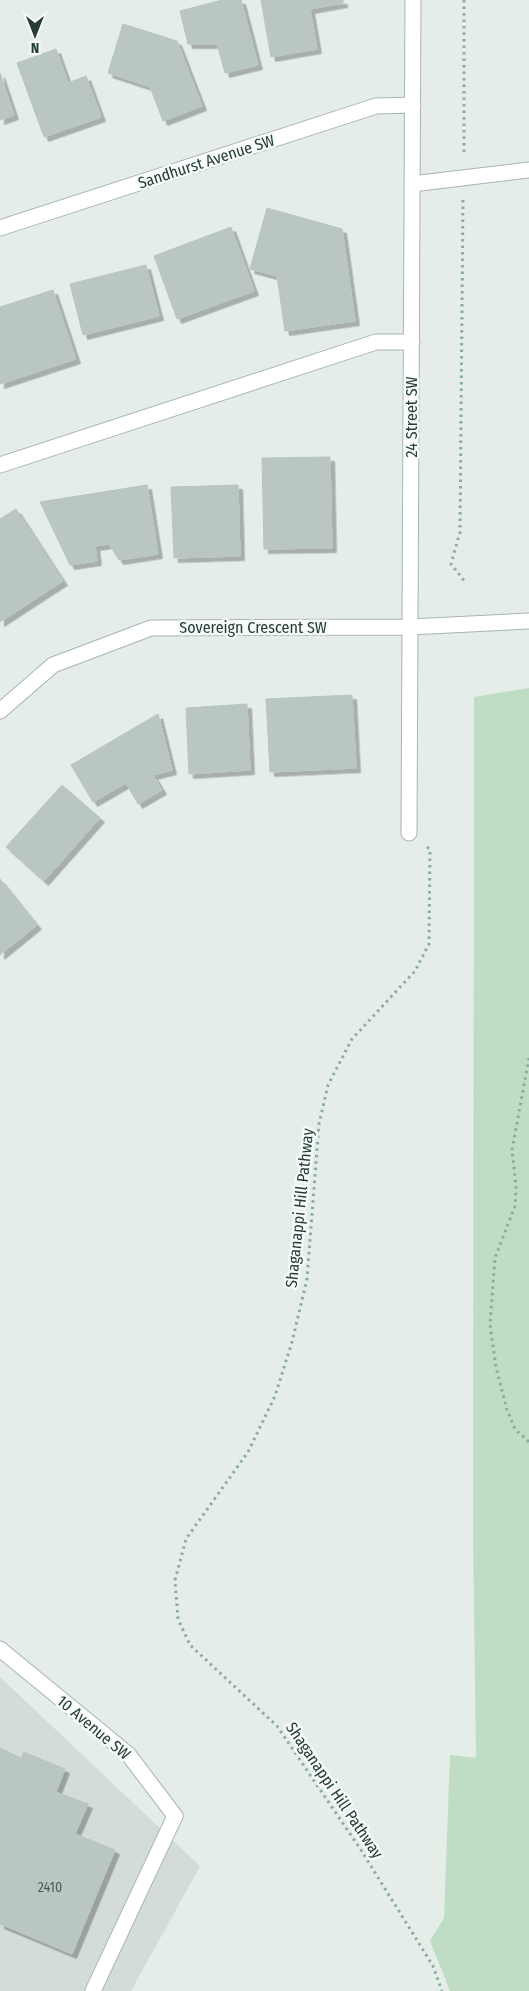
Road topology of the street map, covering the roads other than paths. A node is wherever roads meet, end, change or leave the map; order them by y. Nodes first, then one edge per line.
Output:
1 (413, 0) edge
2 (413, 105) junction
3 (529, 170) edge
4 (412, 184) junction
5 (0, 228) edge
6 (412, 342) junction
7 (0, 465) edge
8 (529, 621) edge
9 (410, 626) junction
10 (0, 711) edge
11 (409, 833) road end
12 (0, 1649) edge
13 (93, 1991) edge

1 - 2 street, 24 Street SW
2 - 4 street, 24 Street SW
2 - 5 street, Sandhurst Avenue SW
3 - 4 street
4 - 6 street, 24 Street SW
6 - 7 street
6 - 9 street, 24 Street SW
8 - 9 street, Sovereign Crescent SW
9 - 10 street, Sovereign Crescent SW
9 - 11 street, 24 Street SW
12 - 13 street, 10 Avenue SW

